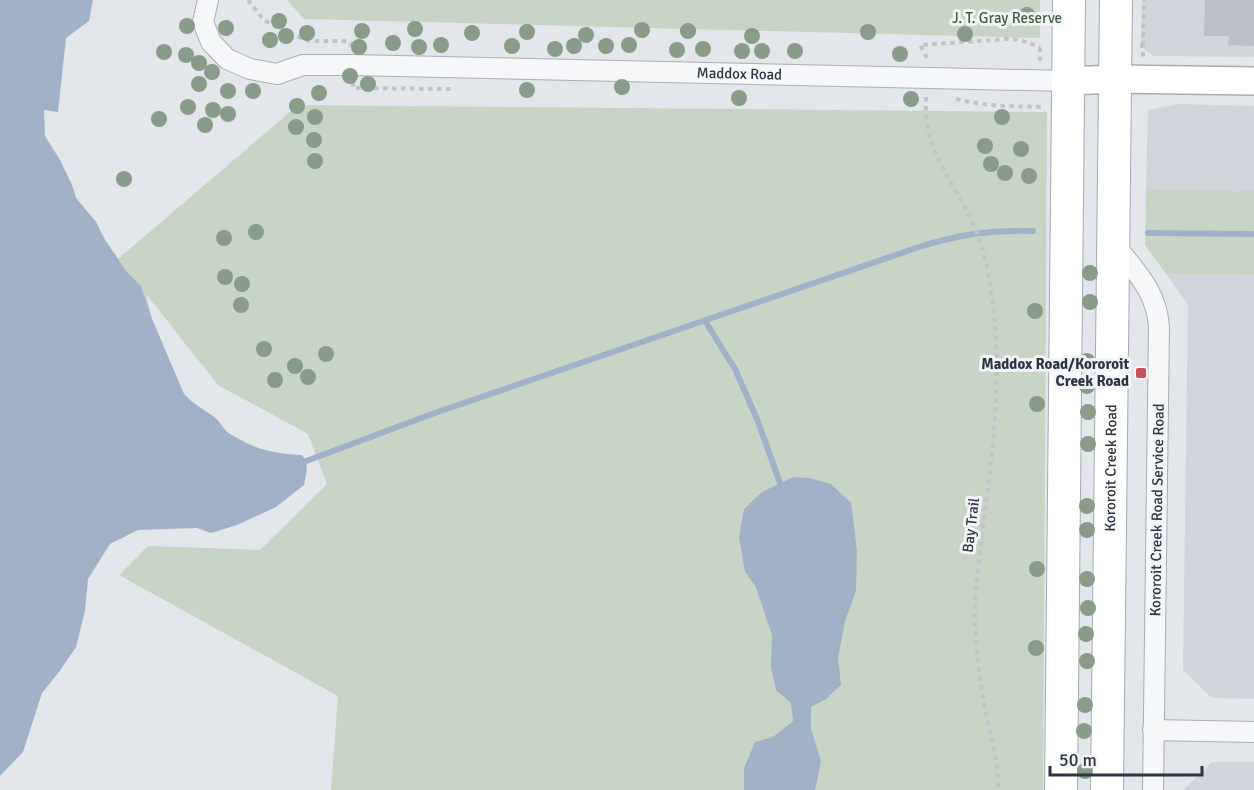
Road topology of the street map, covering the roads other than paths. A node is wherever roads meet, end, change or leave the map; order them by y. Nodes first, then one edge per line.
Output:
1 (208, 0) edge
2 (1069, 0) edge
3 (1116, 0) edge
4 (1115, 79) junction
5 (1068, 81) junction
6 (1254, 81) edge
7 (1114, 244) junction
8 (1154, 730) junction
9 (1254, 732) edge
10 (1061, 790) edge
11 (1107, 790) edge
12 (1153, 790) edge

1 - 5 street, Maddox Road
2 - 5 main road
3 - 4 main road, Kororoit Creek Road
4 - 5 street, Maddox Road
4 - 6 street, Maddox Road
4 - 7 main road, Kororoit Creek Road
5 - 10 main road
7 - 8 street, Kororoit Creek Road Service Road
7 - 11 main road, Kororoit Creek Road
8 - 9 street
8 - 12 street, Kororoit Creek Road Service Road

